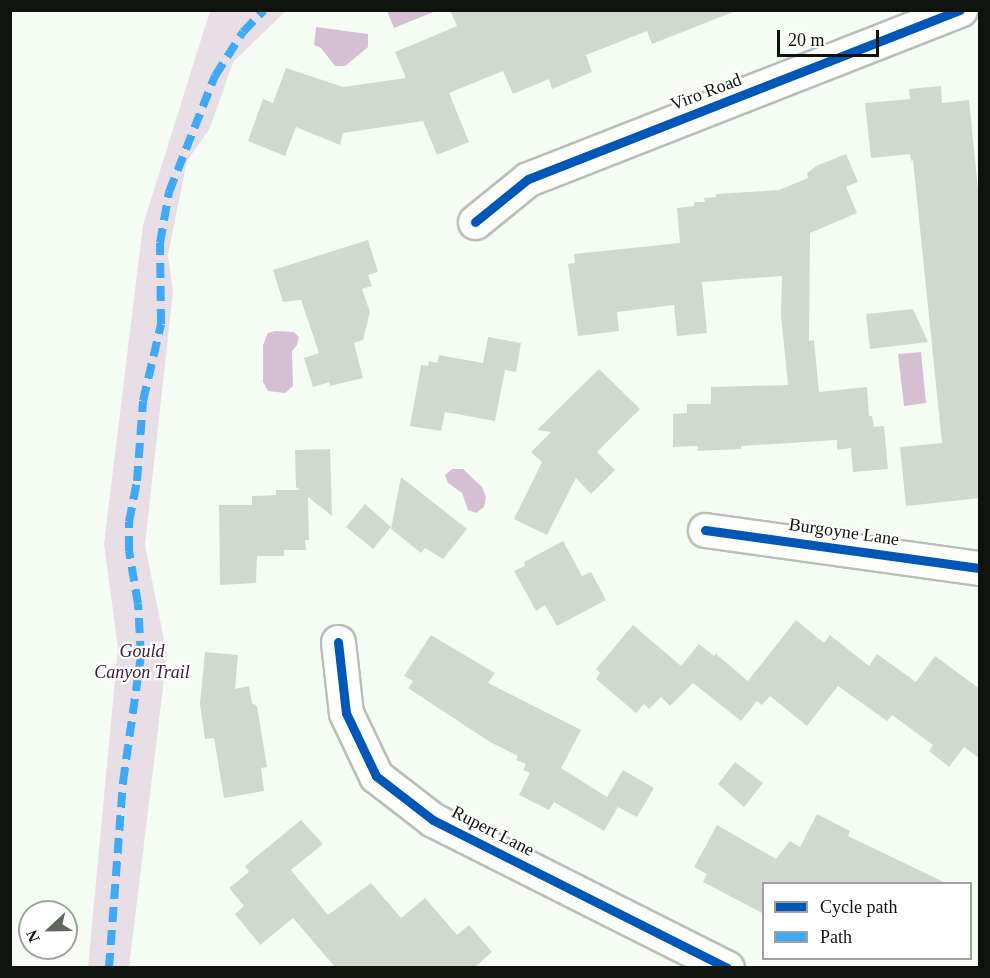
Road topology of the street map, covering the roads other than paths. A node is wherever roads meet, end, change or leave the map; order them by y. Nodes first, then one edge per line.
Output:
1 (960, 10) edge
2 (475, 222) dead end
3 (705, 530) dead end
4 (980, 568) edge
5 (338, 642) dead end
6 (727, 968) edge

1 - 2 street, Viro Road
3 - 4 street, Burgoyne Lane
5 - 6 street, Rupert Lane

